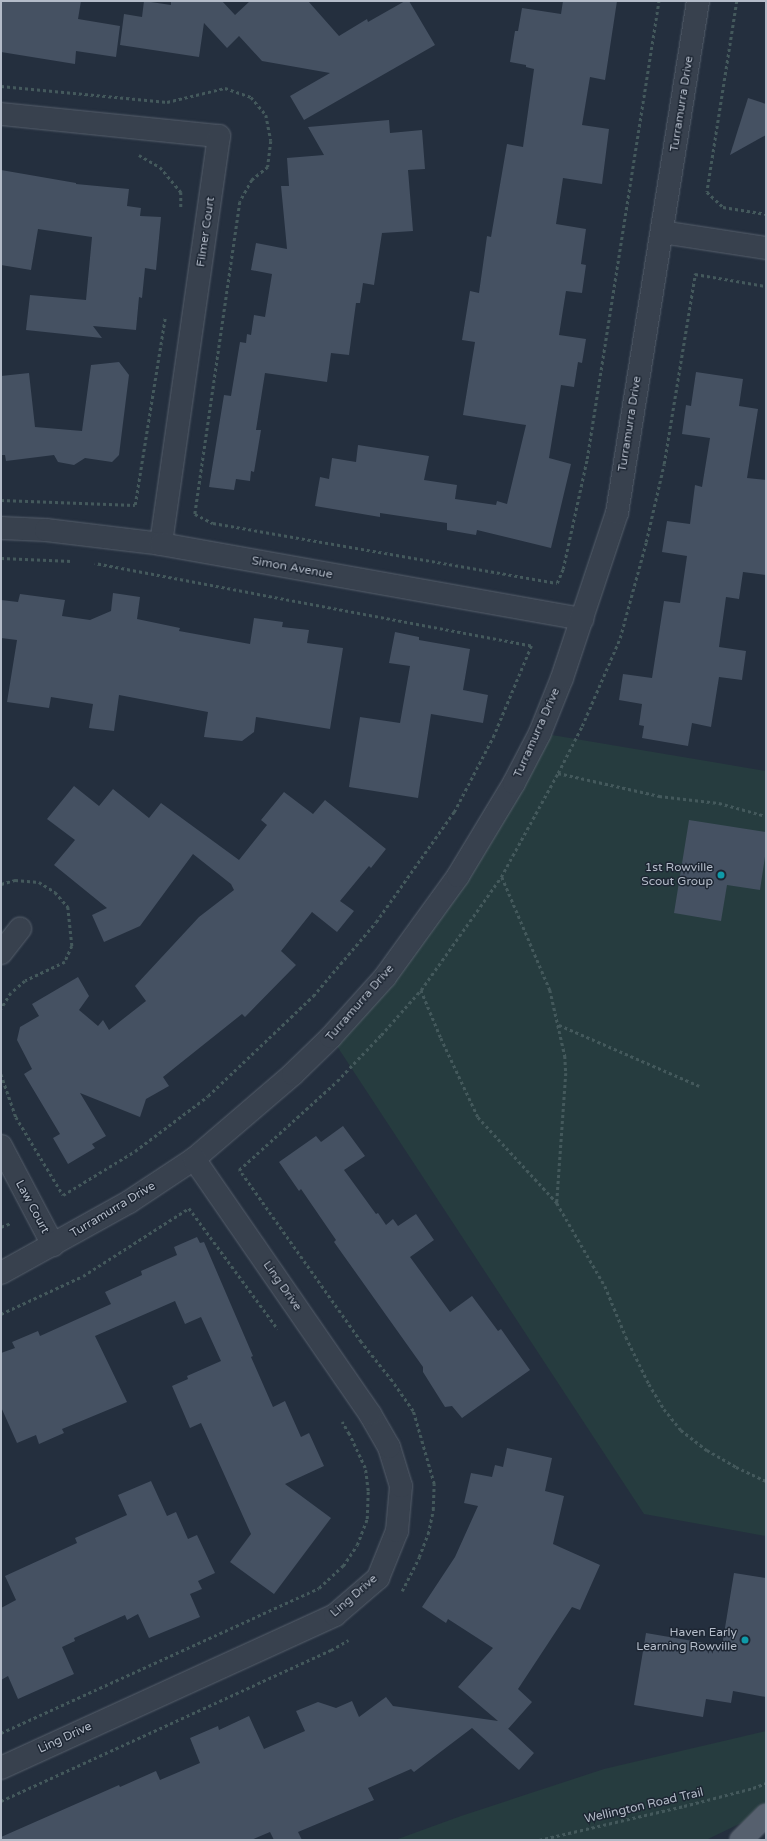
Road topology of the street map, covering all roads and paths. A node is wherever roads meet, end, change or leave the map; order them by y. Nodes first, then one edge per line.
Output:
1 (659, 1) edge
2 (698, 1) edge
3 (737, 1) edge
4 (1, 114) edge
5 (136, 154) dead end
6 (766, 214) edge
7 (181, 215) dead end
8 (662, 232) junction
9 (766, 248) edge
10 (695, 274) dead end
11 (766, 286) edge
12 (166, 309) dead end
13 (1, 500) edge
14 (195, 514) dead end
15 (1, 528) edge
16 (161, 544) junction
17 (1, 558) edge
18 (75, 561) dead end
19 (91, 563) dead end
20 (582, 619) junction
21 (558, 773) dead end
22 (766, 816) edge
23 (501, 877) dead end
24 (20, 929) dead end
25 (1, 953) edge
26 (421, 990) dead end
27 (558, 1025) junction
28 (1, 1074) edge
29 (699, 1086) dead end
30 (1, 1146) edge
31 (194, 1159) junction
32 (239, 1170) dead end
33 (557, 1203) junction
34 (11, 1223) dead end
35 (1, 1227) edge
36 (53, 1245) junction
37 (1, 1273) edge
38 (1, 1314) edge
39 (281, 1334) dead end
40 (341, 1421) dead end
41 (766, 1481) edge
42 (399, 1594) dead end
43 (350, 1638) dead end
44 (1, 1733) edge
45 (1, 1768) edge
46 (766, 1783) edge
47 (1, 1801) edge
48 (766, 1815) edge
49 (539, 1840) edge
50 (741, 1840) edge

1 - 14 path
2 - 8 street, Turramurra Drive
3 - 6 path
4 - 16 street, Filmer Court
5 - 7 path
8 - 9 street
8 - 20 street, Turramurra Drive
10 - 11 path
12 - 13 path
15 - 16 street, Simon Avenue
16 - 20 street, Simon Avenue
17 - 18 path
19 - 28 path
20 - 31 street, Turramurra Drive
21 - 22 path
23 - 27 path
24 - 25 street
26 - 33 path
27 - 29 path
27 - 33 path
30 - 36 street, Law Court
31 - 36 street, Turramurra Drive
31 - 45 street, Ling Drive
32 - 42 path
33 - 41 path
34 - 35 path
36 - 37 street, Turramurra Drive
38 - 39 path
40 - 44 path
43 - 47 path
46 - 49 path, Wellington Road Trail
48 - 50 main road

